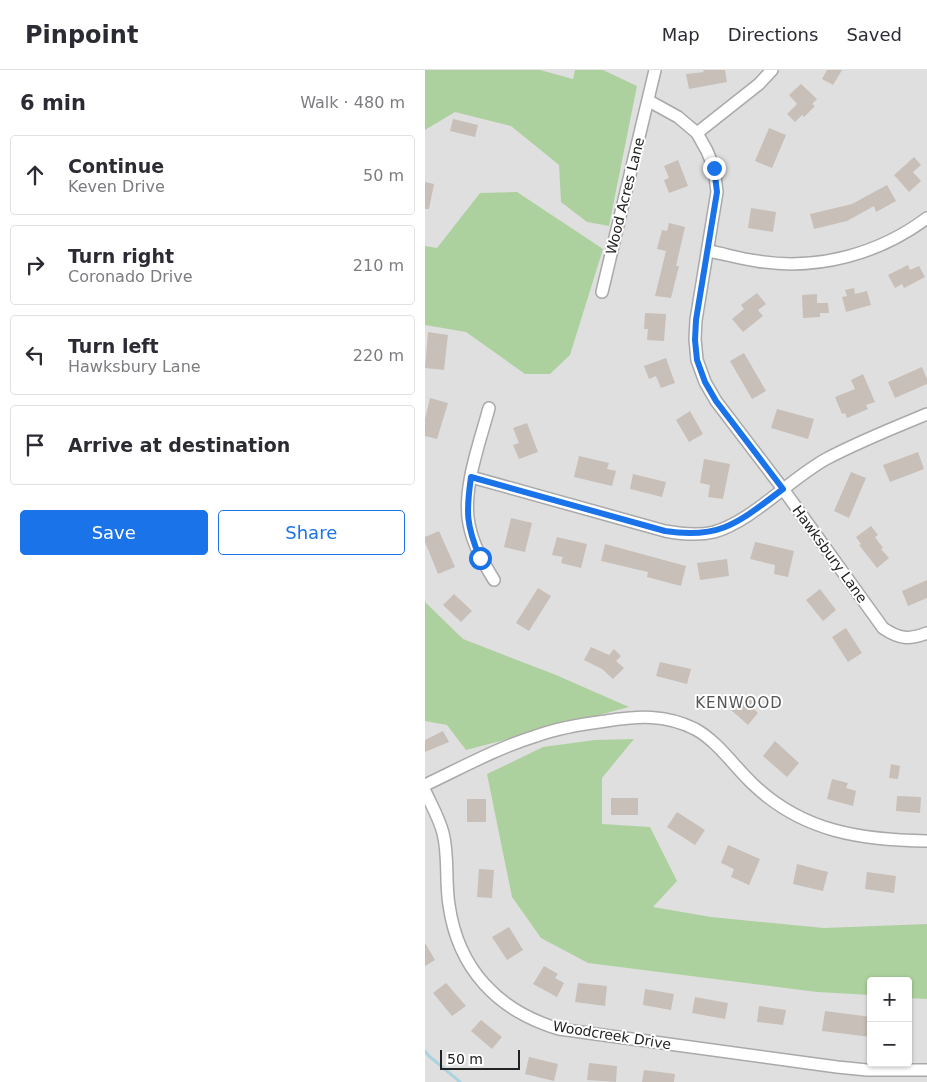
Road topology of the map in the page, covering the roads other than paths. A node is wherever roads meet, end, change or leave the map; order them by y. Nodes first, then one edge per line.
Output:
1 (655, 70) edge
2 (772, 70) edge
3 (649, 101) junction
4 (697, 132) junction
5 (927, 218) edge
6 (709, 251) junction
7 (602, 292) dead end
8 (489, 408) dead end
9 (927, 414) edge
10 (471, 477) junction
11 (783, 489) junction
12 (494, 580) dead end
13 (927, 633) edge
14 (425, 785) edge
15 (425, 791) edge
16 (927, 841) edge
17 (927, 1070) edge

1 - 3 street, Wood Acres Lane
2 - 4 street
3 - 4 street, Hawksbury Lane
3 - 7 street, Wood Acres Lane
4 - 6 street, Hawksbury Lane
5 - 6 street
6 - 11 street, Hawksbury Lane
8 - 10 street
9 - 11 street
10 - 11 street
10 - 12 street
11 - 13 street, Hawksbury Lane
14 - 16 street
15 - 17 street, Woodcreek Drive

